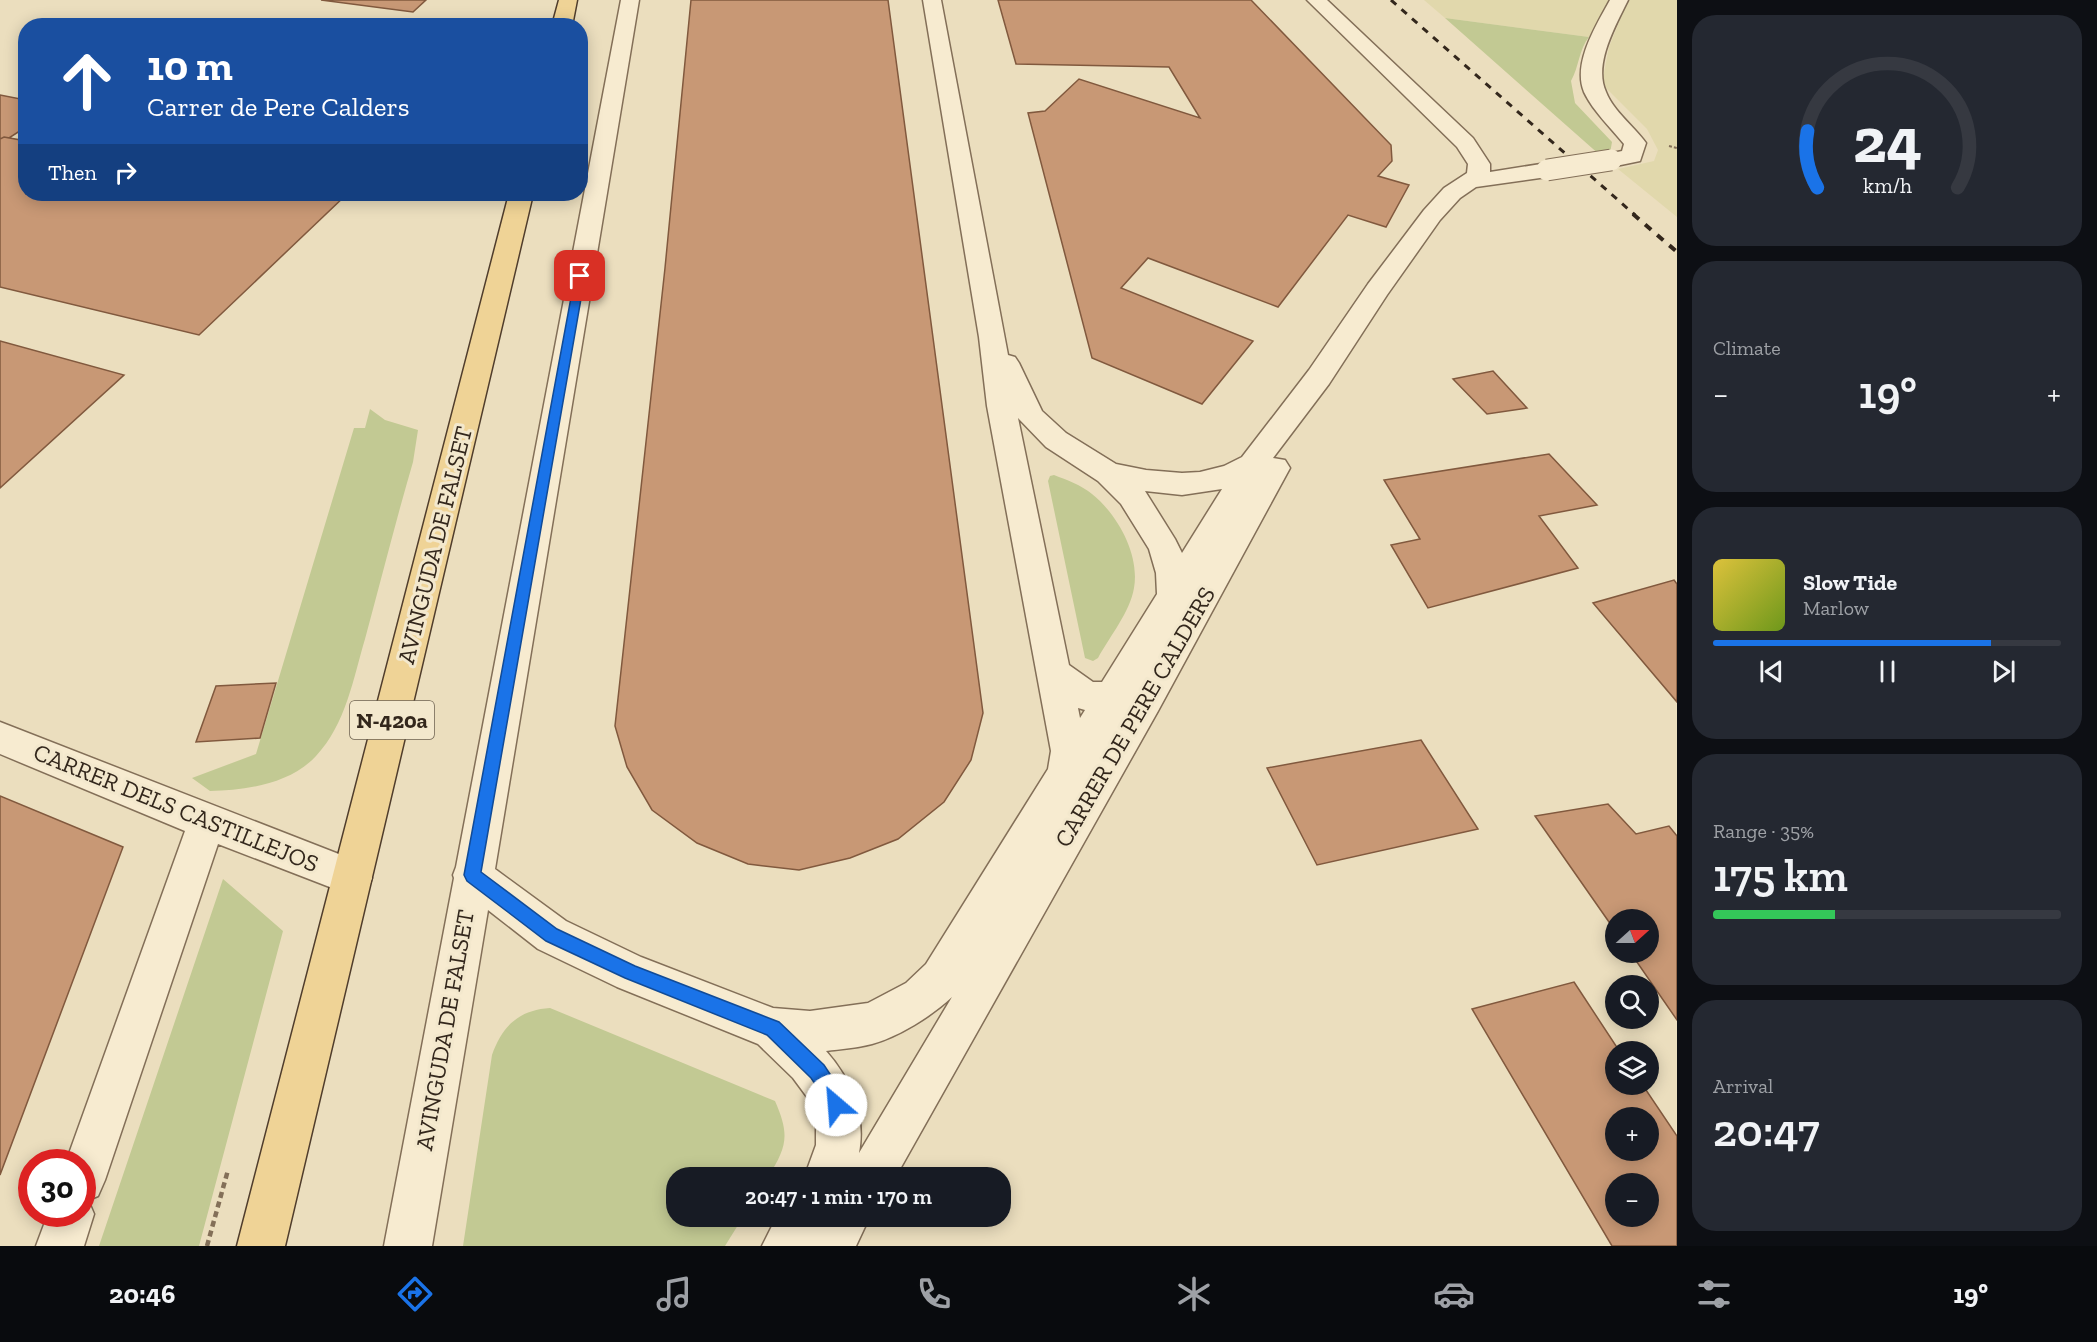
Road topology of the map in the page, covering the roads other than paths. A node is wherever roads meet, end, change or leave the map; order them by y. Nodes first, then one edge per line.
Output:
1 (568, 0) edge
2 (630, 0) edge
3 (932, 0) edge
4 (1316, 0) edge
5 (1619, 0) edge
6 (564, 18) edge
7 (1472, 181) junction
8 (519, 201) edge
9 (992, 338) junction
10 (1319, 377) junction
11 (1252, 464) junction
12 (1108, 472) junction
13 (1173, 596) junction
14 (1054, 674) junction
15 (1152, 691) junction
16 (1111, 698) junction
17 (0, 738) edge
18 (1066, 773) junction
19 (207, 822) junction
20 (472, 875) junction
21 (353, 878) junction
22 (773, 1029) junction
23 (93, 1149) edge
24 (831, 1167) edge
25 (876, 1167) edge
26 (67, 1227) edge
27 (797, 1227) edge
28 (841, 1227) edge
29 (60, 1246) edge
30 (261, 1246) edge
31 (408, 1246) edge
32 (786, 1246) edge
33 (830, 1246) edge

1 - 6 main road
2 - 20 street, AVINGUDA DE FALSET
3 - 9 street
4 - 7 street
5 - 7 street, bridge
7 - 10 street, CARRER DE PERE CALDERS
8 - 21 main road, AVINGUDA DE FALSET / N-420a
9 - 12 street
9 - 14 street, CARRER DE PERE CALDERS
10 - 11 street, CARRER DE PERE CALDERS
10 - 15 street, CARRER DE PERE CALDERS
11 - 12 street, CARRER DE PERE CALDERS
11 - 13 street, CARRER DE PERE CALDERS
12 - 13 street
13 - 15 street
13 - 16 street, CARRER DE PERE CALDERS
14 - 16 street
14 - 18 street, CARRER DE PERE CALDERS
15 - 16 street
15 - 25 street, CARRER DE PERE CALDERS
16 - 18 street, CARRER DE PERE CALDERS
17 - 19 street, CARRER DELS CASTILLEJOS
18 - 22 street, CARRER DE PERE CALDERS
19 - 21 street, CARRER DELS CASTILLEJOS
19 - 23 street
20 - 22 street, CARRER DE PERE CALDERS
20 - 31 street, AVINGUDA DE FALSET
21 - 30 main road, AVINGUDA DE FALSET / N-420a
22 - 24 street
26 - 29 street
27 - 32 street
28 - 33 street

